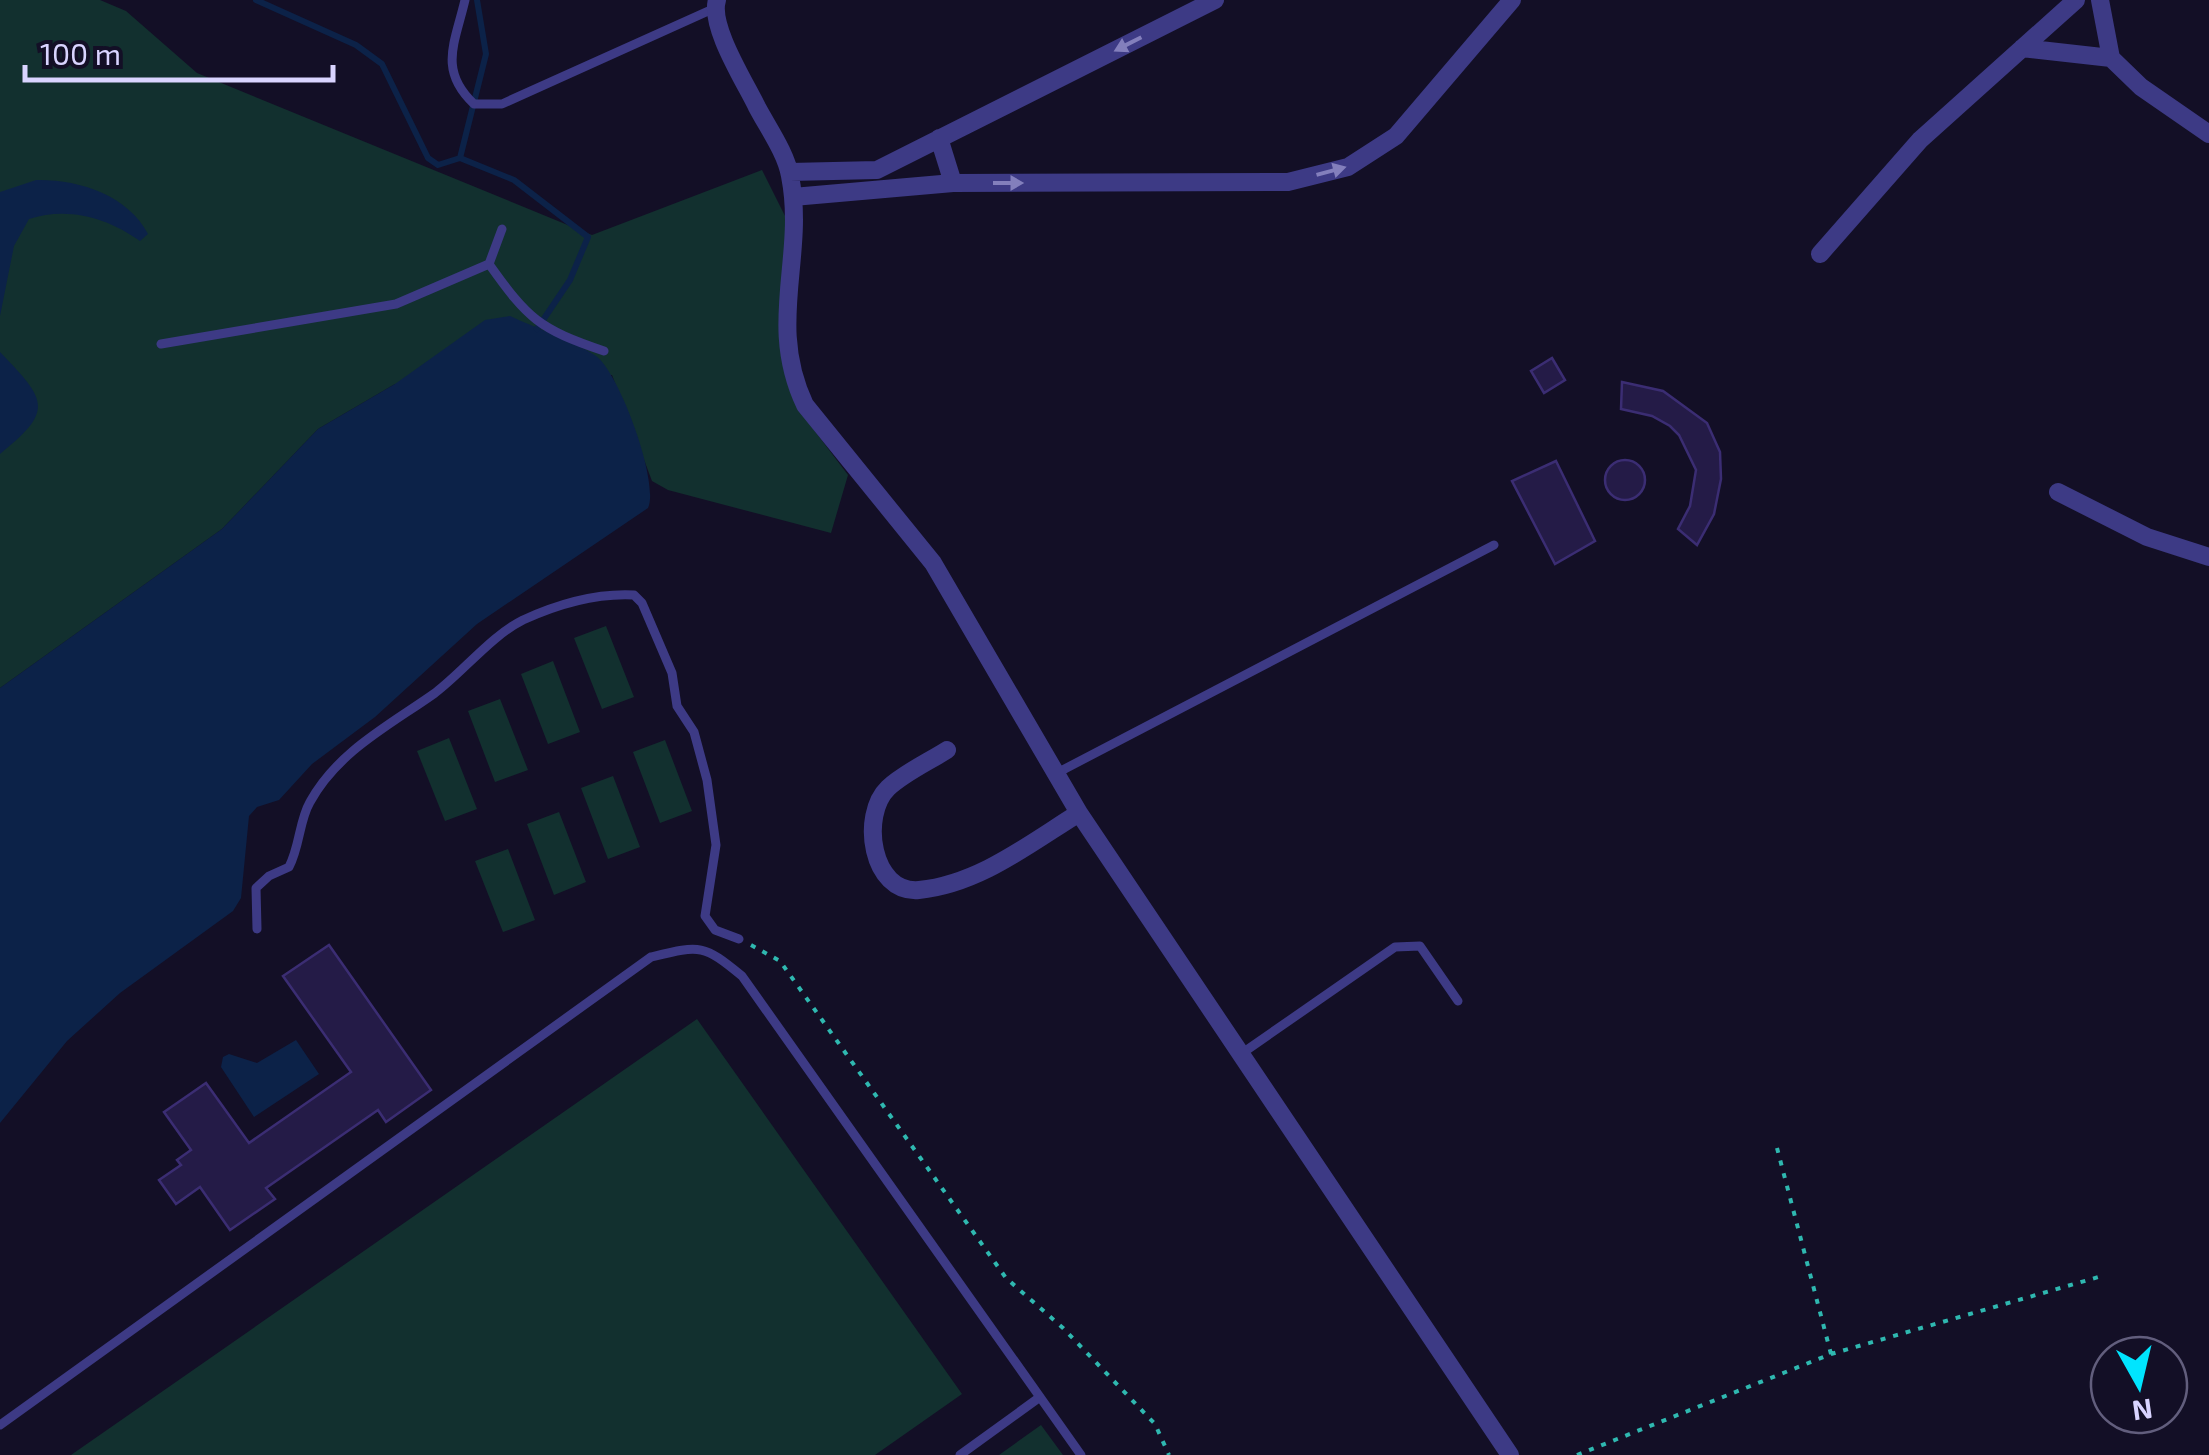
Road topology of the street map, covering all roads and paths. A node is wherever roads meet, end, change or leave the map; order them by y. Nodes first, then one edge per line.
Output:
1 (465, 0) edge
2 (1215, 0) edge
3 (1512, 0) edge
4 (2076, 0) edge
5 (2100, 0) edge
6 (716, 4) edge
7 (2022, 48) junction
8 (2111, 58) junction
9 (2209, 134) edge
10 (939, 138) junction
11 (790, 172) junction
12 (876, 178) junction
13 (953, 182) junction
14 (793, 197) junction
15 (502, 229) dead end
16 (1820, 254) dead end
17 (489, 264) junction
18 (160, 344) dead end
19 (604, 351) dead end
20 (2058, 492) dead end
21 (1494, 545) dead end
22 (2209, 557) edge
23 (947, 750) dead end
24 (1054, 774) junction
25 (1079, 813) junction
26 (257, 930) dead end
27 (739, 939) joint
28 (1458, 1002) dead end
29 (1239, 1055) junction
30 (1777, 1148) dead end
31 (2102, 1276) dead end
32 (1831, 1354) junction
33 (1040, 1397) junction
34 (0, 1424) edge
35 (960, 1455) edge
36 (1082, 1455) edge
37 (1169, 1455) edge
38 (1510, 1455) edge
39 (1577, 1455) edge

1 - 6 lane
2 -> 10 street
13 -> 3 street
4 - 7 street
5 - 8 street
6 - 11 street
7 - 8 street
7 - 16 street
8 - 9 street
10 - 12 street
10 - 13 street
11 - 12 street
11 - 14 street
12 - 13 street
12 - 14 street
14 - 24 street
15 - 17 lane
17 - 18 lane
17 - 19 lane
20 - 22 street
21 - 24 lane
23 - 25 street
24 - 25 street
25 - 29 street
26 - 27 lane
27 - 37 path
28 - 29 lane
29 - 38 street
30 - 32 path
31 - 32 path
32 - 39 path
33 - 34 lane
33 - 35 lane
33 - 36 lane

